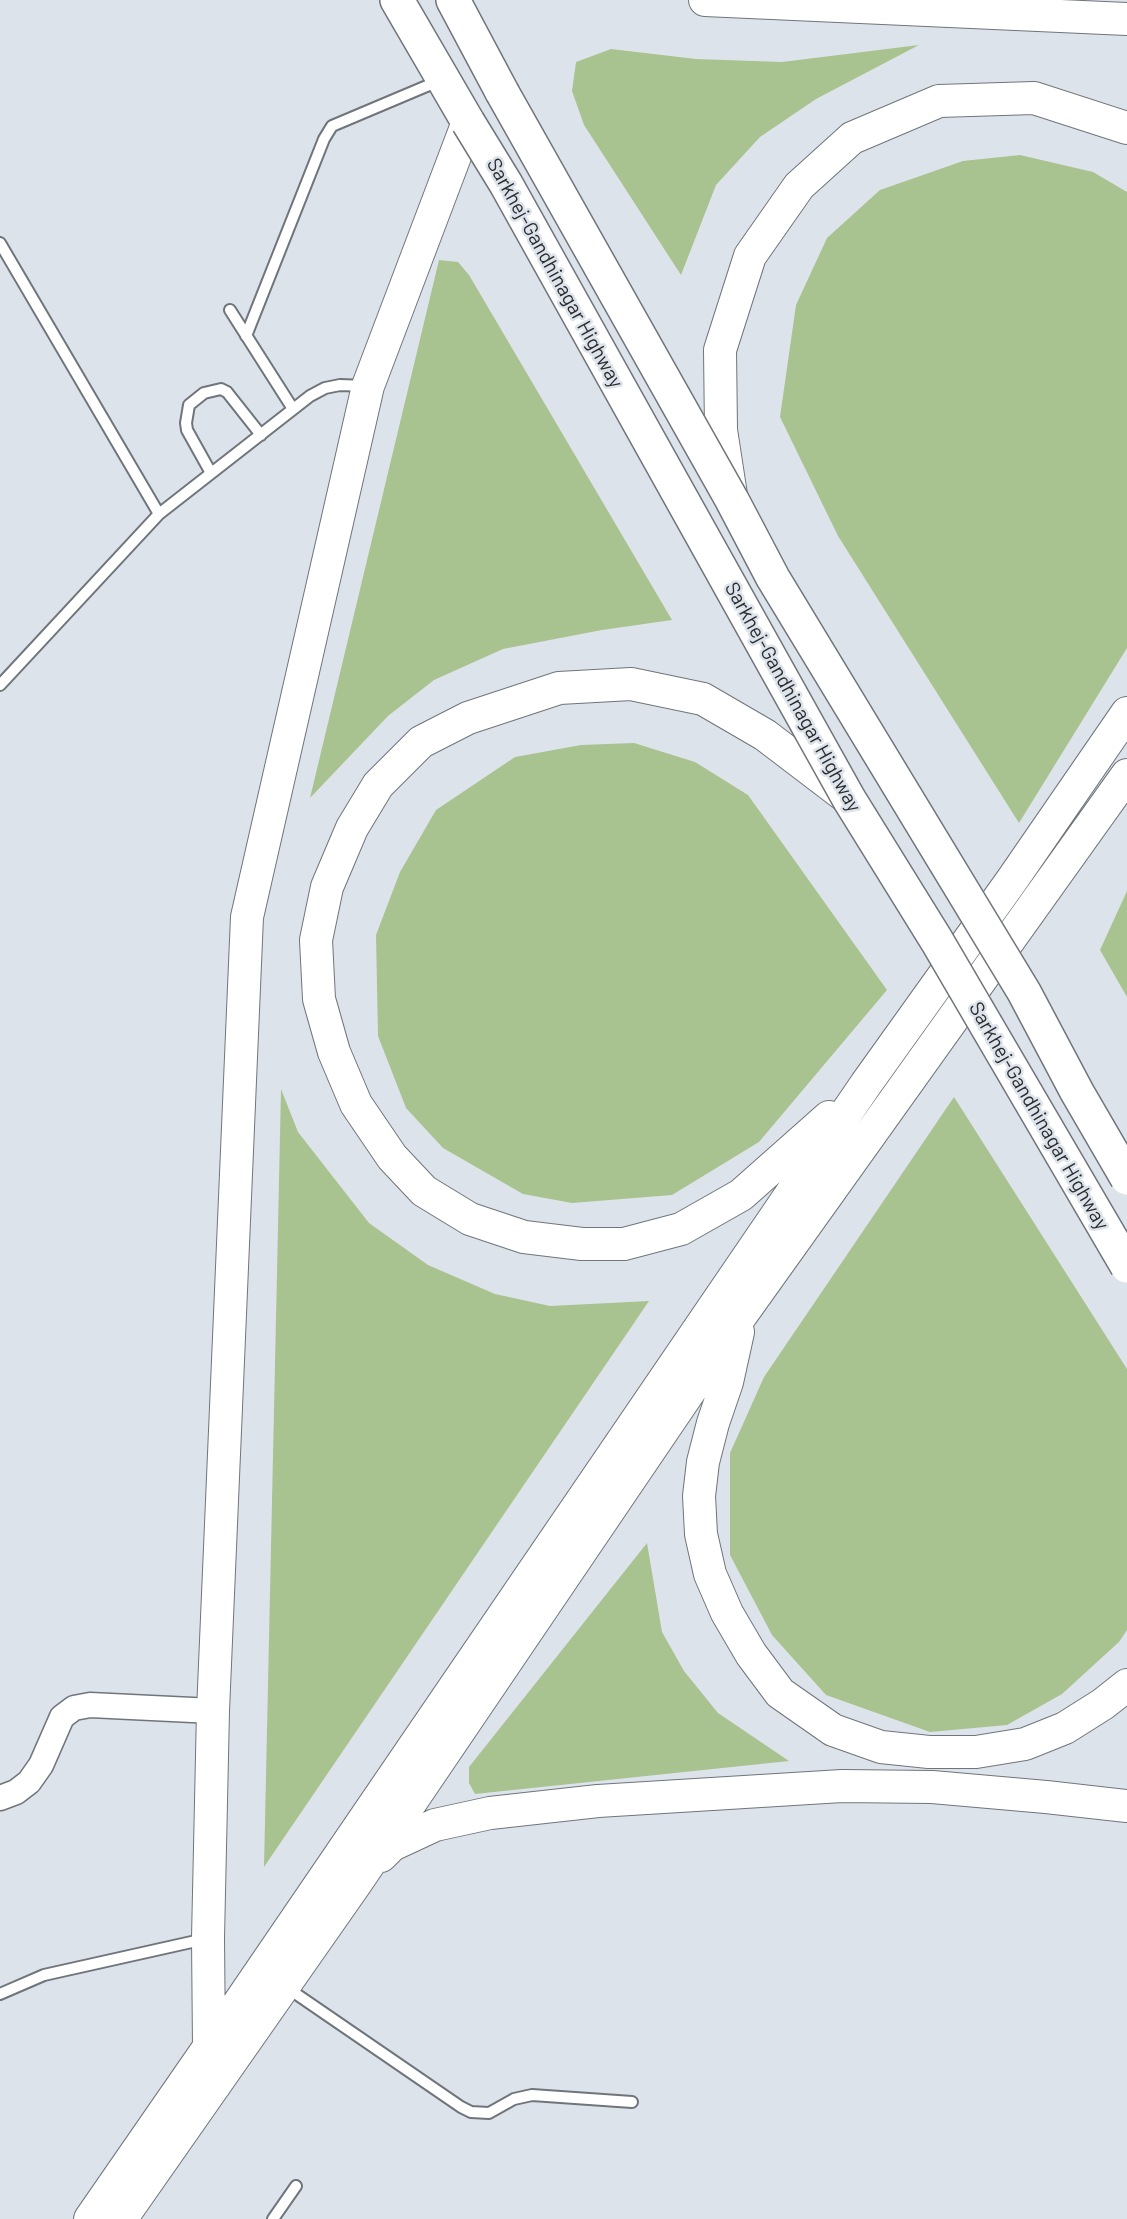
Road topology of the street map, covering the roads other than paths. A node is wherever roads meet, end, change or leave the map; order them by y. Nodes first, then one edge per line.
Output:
1 (453, 0) edge
2 (705, 0) edge
3 (398, 4) edge
4 (1127, 19) edge
5 (444, 79) junction
6 (468, 122) junction
7 (1127, 129) edge
8 (0, 243) edge
9 (230, 310) dead end
10 (246, 336) junction
11 (368, 386) junction
12 (293, 409) junction
13 (261, 435) junction
14 (211, 473) junction
15 (732, 500) junction
16 (159, 514) junction
17 (0, 685) edge
18 (1127, 713) edge
19 (1127, 775) edge
20 (849, 799) junction
21 (1127, 807) edge
22 (1073, 851) junction
23 (866, 1084) junction
24 (1077, 1092) junction
25 (1127, 1145) edge
26 (1127, 1178) edge
27 (1127, 1266) edge
28 (742, 1314) junction
29 (1127, 1685) edge
30 (213, 1711) junction
31 (0, 1798) edge
32 (1127, 1806) edge
33 (356, 1884) junction
34 (208, 1938) junction
35 (284, 1986) junction
36 (0, 1994) edge
37 (209, 2047) junction
38 (215, 2085) junction
39 (632, 2102) dead end
40 (296, 2186) dead end
41 (90, 2219) edge
42 (121, 2219) edge
43 (273, 2219) edge

1 - 15 highway, Sarkhej-Gandhinagar Highway, bridge
2 - 4 main road
3 - 5 highway, Sarkhej-Gandhinagar Highway
5 - 6 highway, Sarkhej-Gandhinagar Highway
5 - 10 lane
6 - 11 main road
6 - 20 highway, Sarkhej-Gandhinagar Highway, bridge
7 - 15 main road
8 - 16 lane
9 - 10 lane
10 - 12 lane
11 - 12 lane
11 - 30 main road
12 - 13 lane
13 - 14 lane
13 - 14 lane
14 - 16 lane
15 - 24 highway, Sarkhej-Gandhinagar Highway, bridge
16 - 17 lane
18 - 23 main road
19 - 22 main road
20 - 23 main road
20 - 27 highway, Sarkhej-Gandhinagar Highway, bridge
21 - 22 main road
22 - 28 main road
23 - 37 main road
24 - 25 main road
24 - 26 highway, Sarkhej-Gandhinagar Highway, bridge
28 - 29 main road
28 - 33 main road
30 - 31 street
30 - 34 main road
32 - 33 main road
33 - 35 main road
34 - 36 lane
34 - 37 main road
35 - 38 main road
35 - 39 lane
37 - 38 main road
37 - 41 main road
38 - 42 main road
40 - 43 lane

